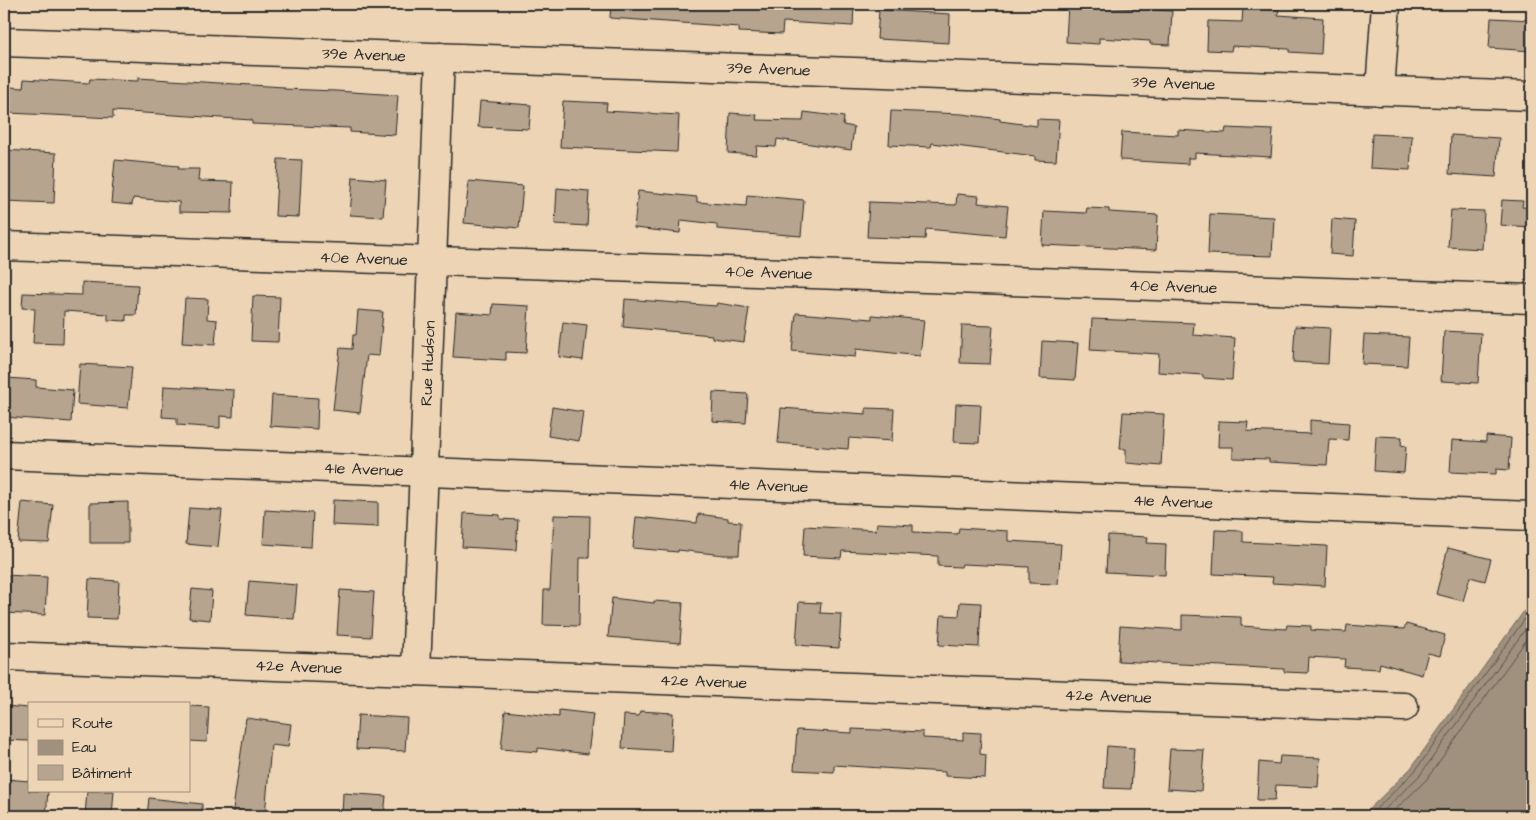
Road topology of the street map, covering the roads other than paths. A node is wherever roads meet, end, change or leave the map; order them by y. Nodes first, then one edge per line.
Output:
1 (1386, 4) edge
2 (4, 42) edge
3 (440, 57) junction
4 (1380, 90) junction
5 (1532, 96) edge
6 (4, 246) edge
7 (432, 261) junction
8 (1532, 299) edge
9 (4, 455) edge
10 (424, 472) junction
11 (1532, 516) edge
12 (4, 656) edge
13 (416, 671) junction
14 (1404, 707) dead end

1 - 4 street
2 - 3 street, 39e Avenue
3 - 4 street, 39e Avenue
3 - 7 street, Rue Hudson
4 - 5 street, 39e Avenue
6 - 7 street, 40e Avenue
7 - 8 street, 40e Avenue
7 - 10 street, Rue Hudson
9 - 10 street, 41e Avenue
10 - 11 street, 41e Avenue
10 - 13 street, Rue Hudson
12 - 13 street, 42e Avenue
13 - 14 street, 42e Avenue

